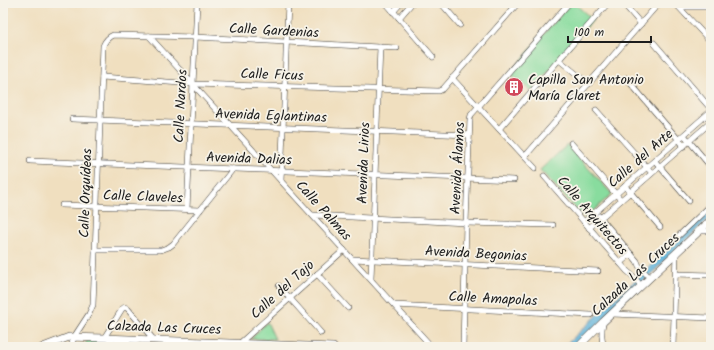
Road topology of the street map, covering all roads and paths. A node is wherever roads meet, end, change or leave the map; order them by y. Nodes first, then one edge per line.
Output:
1 (197, 3) edge
2 (288, 3) edge
3 (352, 3) edge
4 (356, 3) edge
5 (386, 3) edge
6 (401, 3) edge
7 (412, 3) edge
8 (441, 3) edge
9 (518, 3) edge
10 (569, 3) edge
11 (608, 3) edge
12 (623, 3) edge
13 (659, 3) edge
14 (677, 5) edge
15 (711, 7) edge
16 (393, 12) junction
17 (399, 18) junction
18 (640, 24) junction
19 (460, 25) dead end
20 (110, 36) joint
21 (150, 36) junction
22 (195, 38) junction
23 (711, 42) edge
24 (287, 43) junction
25 (654, 43) dead end
26 (380, 47) junction
27 (397, 48) dead end
28 (433, 57) dead end
29 (559, 60) junction
30 (102, 77) junction
31 (452, 78) junction
32 (626, 78) dead end
33 (192, 84) junction
34 (589, 84) junction
35 (285, 86) junction
36 (378, 89) junction
37 (478, 106) junction
38 (596, 110) dead end
39 (711, 110) edge
40 (72, 119) dead end
41 (100, 120) junction
42 (711, 122) edge
43 (191, 124) junction
44 (232, 126) junction
45 (284, 128) junction
46 (499, 129) junction
47 (377, 132) junction
48 (469, 135) junction
49 (684, 135) junction
50 (679, 140) junction
51 (689, 141) junction
52 (571, 143) dead end
53 (684, 146) junction
54 (524, 156) junction
55 (30, 161) dead end
56 (655, 161) junction
57 (98, 163) junction
58 (189, 167) junction
59 (647, 167) junction
60 (660, 167) junction
61 (711, 167) edge
62 (535, 168) dead end
63 (233, 169) junction
64 (272, 171) junction
65 (282, 171) junction
66 (652, 173) junction
67 (375, 175) junction
68 (544, 176) dead end
69 (468, 178) junction
70 (514, 180) dead end
71 (281, 181) junction
72 (625, 186) junction
73 (630, 192) junction
74 (616, 194) junction
75 (621, 200) junction
76 (689, 201) dead end
77 (711, 205) edge
78 (62, 206) dead end
79 (97, 207) junction
80 (187, 209) junction
81 (200, 210) junction
82 (596, 212) junction
83 (313, 215) junction
84 (373, 218) junction
85 (601, 218) junction
86 (711, 220) edge
87 (584, 222) junction
88 (466, 223) junction
89 (553, 225) dead end
90 (660, 227) dead end
91 (589, 228) junction
92 (700, 231) junction
93 (711, 231) edge
94 (669, 245) dead end
95 (95, 250) junction
96 (344, 250) junction
97 (676, 253) junction
98 (631, 254) junction
99 (353, 259) junction
100 (372, 261) junction
101 (620, 263) junction
102 (465, 265) junction
103 (642, 269) junction
104 (598, 271) dead end
105 (317, 274) junction
106 (676, 274) junction
107 (711, 275) edge
108 (634, 277) junction
109 (650, 278) junction
110 (371, 279) junction
111 (280, 286) dead end
112 (641, 286) junction
113 (290, 298) junction
114 (394, 305) junction
115 (348, 308) dead end
116 (464, 308) junction
117 (612, 314) junction
118 (591, 315) dead end
119 (674, 316) junction
120 (711, 318) edge
121 (603, 322) junction
122 (321, 333) dead end
123 (74, 338) junction
124 (104, 338) junction
125 (154, 340) junction
126 (239, 345) edge
127 (43, 347) edge
128 (71, 347) edge
129 (333, 347) edge
130 (432, 347) edge
131 (463, 347) edge
132 (578, 347) edge
133 (604, 347) edge
134 (673, 347) edge

1 - 22 street, Calle Nardos
2 - 24 street
3 - 4 street
5 - 16 street
6 - 16 street
7 - 17 street
8 - 19 street
9 - 31 street
10 - 37 street, Avenida Álamos
11 - 29 street
12 - 18 street
13 - 18 street
14 - 15 street
14 - 23 street
16 - 17 street
17 - 28 street
18 - 34 street
20 - 21 street, Calle Gardenias
20 - 30 street, Calle Orquídeas
21 - 22 street, Calle Gardenias
21 - 33 street, Calle Palmas
22 - 24 street, Calle Gardenias
22 - 33 street, Calle Nardos
24 - 26 street, Calle Gardenias
24 - 35 street
25 - 39 street
26 - 27 street, Calle Gardenias
26 - 36 street, Avenida Lirios
29 - 34 street
29 - 46 street
30 - 33 street, Calle Ficus
30 - 41 street, Calle Orquídeas
31 - 36 street, Calle Ficus
31 - 37 street
32 - 50 street
33 - 35 street, Calle Ficus
33 - 43 street, Calle Nardos
33 - 44 street, Calle Palmas
34 - 54 street
35 - 36 street, Calle Ficus
35 - 45 street
36 - 47 street, Avenida Lirios
37 - 46 street
37 - 48 street, Avenida Álamos
38 - 59 street
39 - 49 street, Calle del Arte
40 - 41 street, Avenida Eglantinas
41 - 43 street, Avenida Eglantinas
41 - 57 street, Calle Orquídeas
42 - 51 street, Calle del Arte
43 - 44 street, Avenida Eglantinas
43 - 58 street, Calle Nardos
44 - 45 street, Avenida Eglantinas
44 - 64 street, Calle Palmas
45 - 47 street, Avenida Eglantinas
45 - 65 street
46 - 54 street
47 - 48 street, Avenida Eglantinas
47 - 67 street, Avenida Lirios
48 - 69 street, Avenida Álamos
49 - 50 street, Calle del Arte
49 - 51 street
50 - 53 street
50 - 56 street, Calle del Arte
51 - 53 street, Calle del Arte
51 - 61 street
52 - 74 street
53 - 60 street, Calle del Arte
54 - 62 street
55 - 57 street, Avenida Dalias
56 - 59 street, Calle del Arte
56 - 60 street
57 - 58 street, Avenida Dalias
57 - 79 street, Calle Orquídeas
58 - 63 street, Avenida Dalias
58 - 80 street, Calle Nardos
59 - 66 street
59 - 72 street, Calle del Arte
60 - 66 street, Calle del Arte
60 - 76 street
63 - 64 street, Avenida Dalias
63 - 81 street
64 - 65 street, Avenida Dalias
64 - 71 street, Calle Palmas
65 - 67 street, Avenida Dalias
65 - 71 street
66 - 73 street, Calle del Arte
67 - 69 street, Avenida Dalias
67 - 84 street, Avenida Lirios
68 - 87 street, Calle Arquitectos
69 - 70 street, Avenida Dalias
69 - 88 street, Avenida Álamos
71 - 83 street, Calle Palmas
72 - 73 street
72 - 74 street, Calle del Arte
73 - 75 street, Calle del Arte
73 - 90 street
74 - 75 street
74 - 82 street, Calle del Arte
75 - 85 street, Calle del Arte
77 - 94 street, Calzada Las Cruces
78 - 79 street, Calle Claveles
79 - 80 street, Calle Claveles
79 - 95 street, Calle Orquídeas
80 - 81 street, Calle Claveles
81 - 95 street
82 - 85 street
82 - 87 street, Calle del Arte
83 - 84 street
83 - 96 street, Calle Palmas
84 - 88 street
84 - 100 street, Avenida Lirios
85 - 91 street, Calle del Arte
85 - 98 street
86 - 92 street, Calzada Las Cruces
87 - 91 street, Calle Arquitectos
88 - 89 street
88 - 102 street, Avenida Álamos
91 - 101 street, Calle Arquitectos
92 - 93 street
92 - 97 street, Calzada Las Cruces
95 - 123 street, Calle Orquídeas
96 - 99 street, Calle Palmas
96 - 105 street, Calle del Tajo
97 - 106 street
97 - 109 street, Calzada Las Cruces
98 - 101 street
98 - 103 street
99 - 100 street, Avenida Begonias
99 - 110 street, Calle Palmas
100 - 102 street, Avenida Begonias
100 - 110 street, Avenida Lirios
101 - 108 street, Calle Arquitectos
102 - 104 street, Avenida Begonias
102 - 116 street, Avenida Álamos
103 - 108 street
103 - 109 street
105 - 113 street, Calle del Tajo
105 - 115 street
106 - 107 street
106 - 119 street
108 - 112 street, Calle Arquitectos
109 - 112 street, Calzada Las Cruces
110 - 114 street, Calle Palmas
111 - 113 street
112 - 117 street, Calzada Las Cruces
113 - 122 street
113 - 126 street, Calle del Tajo
114 - 116 street, Calle Amapolas
114 - 130 street, Calle Palmas
116 - 118 street, Calle Amapolas
116 - 131 street, Avenida Álamos
117 - 119 street
117 - 121 street, Calzada Las Cruces
119 - 120 street
119 - 134 street
121 - 132 street, Calzada Las Cruces
121 - 133 street
123 - 124 street, Calzada Las Cruces
123 - 127 street, Calzada Las Cruces
123 - 128 street, Calle Orquídeas
124 - 125 street, Calzada Las Cruces
124 - 125 street
125 - 126 street, Calzada Las Cruces
126 - 129 street, Calzada Las Cruces

